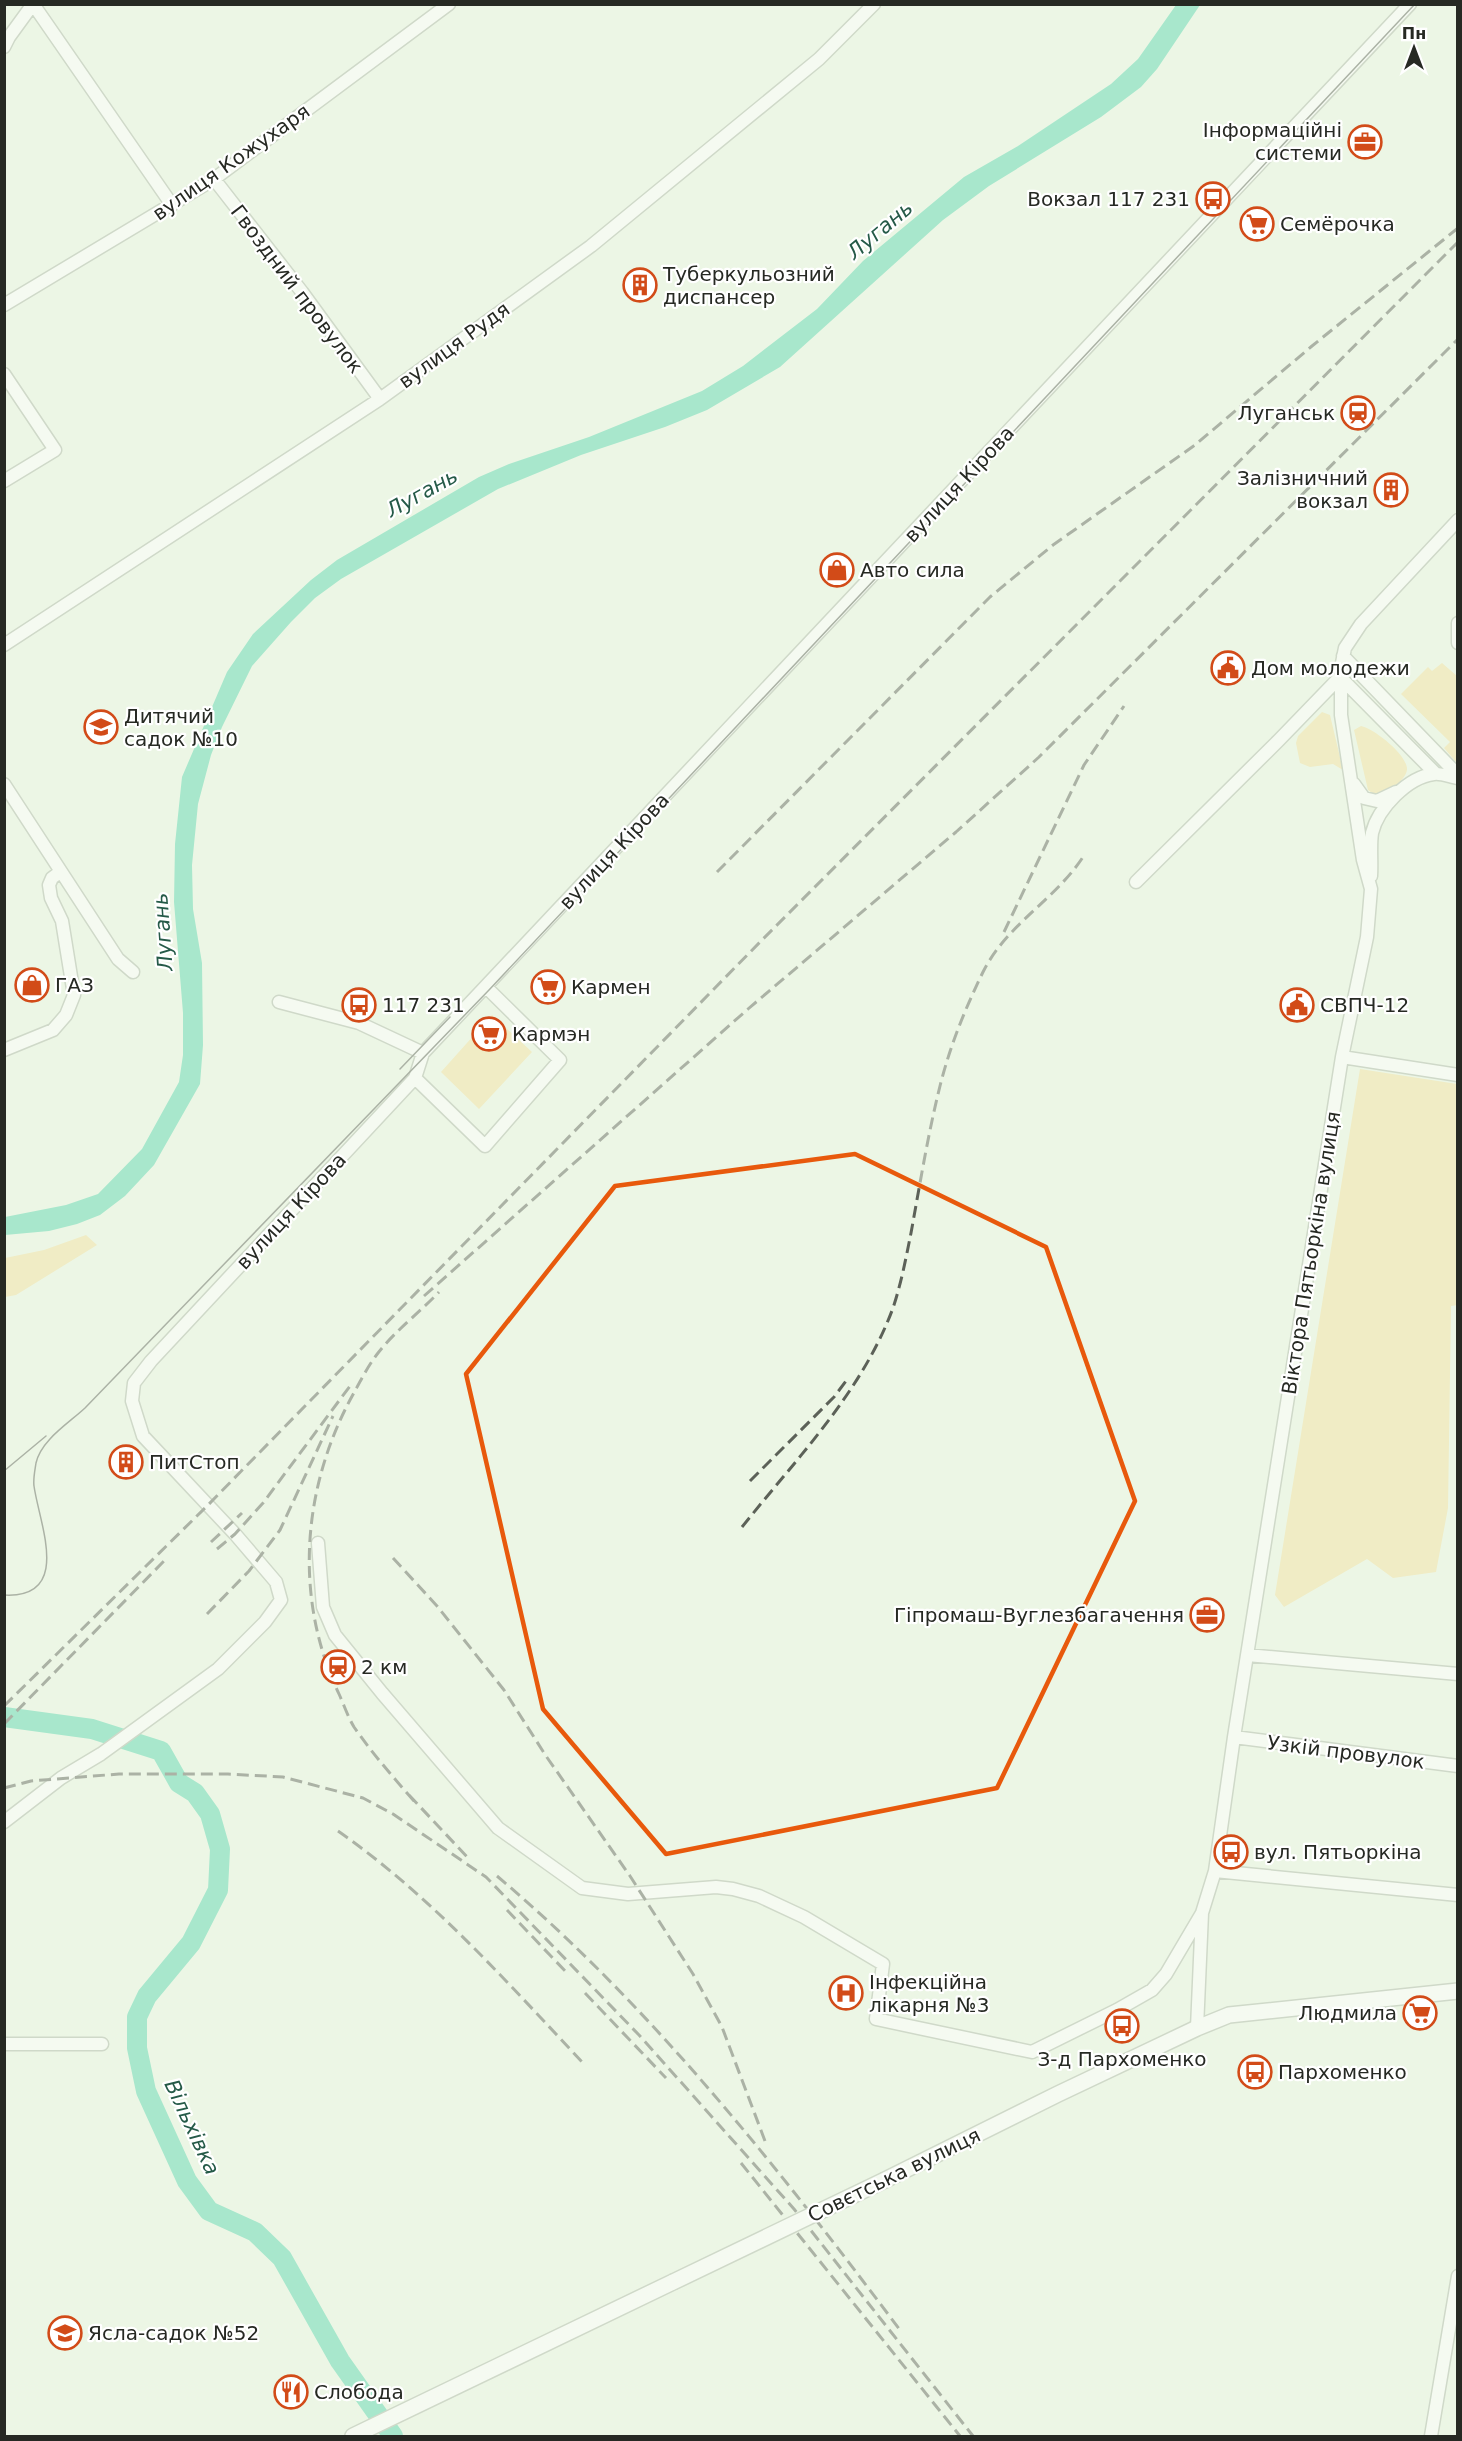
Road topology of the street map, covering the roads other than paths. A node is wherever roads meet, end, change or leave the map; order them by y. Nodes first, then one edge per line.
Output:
1 (33, 4) edge
2 (449, 4) edge
3 (874, 4) edge
4 (1410, 4) edge
5 (4, 47) edge
6 (214, 179) junction
7 (172, 205) junction
8 (4, 304) edge
9 (4, 374) edge
10 (380, 399) junction
11 (4, 481) edge
12 (1458, 520) edge
13 (1458, 623) edge
14 (1458, 643) edge
15 (4, 645) edge
16 (1343, 656) junction
17 (1340, 677) junction
18 (1435, 773) junction
19 (1458, 777) edge
20 (1352, 780) junction
21 (4, 784) edge
22 (1399, 791) junction
23 (60, 872) junction
24 (1136, 882) dead end
25 (1371, 889) junction
26 (133, 972) dead end
27 (486, 987) junction
28 (279, 1002) dead end
29 (4, 1050) edge
30 (423, 1053) junction
31 (1342, 1057) junction
32 (1458, 1075) edge
33 (415, 1078) junction
34 (318, 1544) dead end
35 (1247, 1655) junction
36 (1458, 1674) edge
37 (1234, 1737) junction
38 (1458, 1766) edge
39 (4, 1822) edge
40 (1215, 1871) junction
41 (1458, 1895) edge
42 (1202, 1912) junction
43 (1458, 1991) edge
44 (1197, 2028) junction
45 (4, 2044) edge
46 (102, 2044) dead end
47 (1458, 2276) edge
48 (1454, 2324) edge
49 (353, 2436) edge
50 (1431, 2436) edge

1 - 5 street
1 - 7 street
2 - 6 street, вулиця Кожухаря
3 - 10 street, вулиця Рудя
4 - 27 street, вулиця Кірова
6 - 7 street, вулиця Кожухаря
6 - 10 street, Гвоздний провулок
7 - 8 street, вулиця Кожухаря
9 - 11 street
10 - 15 street, вулиця Рудя
12 - 16 street, Віктора Пятьоркіна вулиця
13 - 14 street
16 - 17 street, Віктора Пятьоркіна вулиця
16 - 19 street
17 - 18 street
17 - 20 street, Віктора Пятьоркіна вулиця
17 - 24 street
18 - 19 street
18 - 22 street
20 - 22 street
20 - 25 street, Віктора Пятьоркіна вулиця
21 - 23 street
22 - 25 street
23 - 26 street
23 - 29 street
25 - 31 street, Віктора Пятьоркіна вулиця
27 - 30 street, вулиця Кірова
27 - 33 street
28 - 30 street
30 - 33 street, вулиця Кірова
31 - 32 street
31 - 35 street, Віктора Пятьоркіна вулиця
33 - 39 street, вулиця Кірова
34 - 42 street
35 - 36 street
35 - 37 street, Віктора Пятьоркіна вулиця
37 - 38 street, Узкій провулок
37 - 40 street, Віктора Пятьоркіна вулиця
40 - 41 street
40 - 42 street, Віктора Пятьоркіна вулиця
42 - 44 street, Віктора Пятьоркіна вулиця
43 - 44 main road, Совєтська вулиця
44 - 49 main road, Совєтська вулиця, bridge
45 - 46 street
47 - 48 street
48 - 50 street

